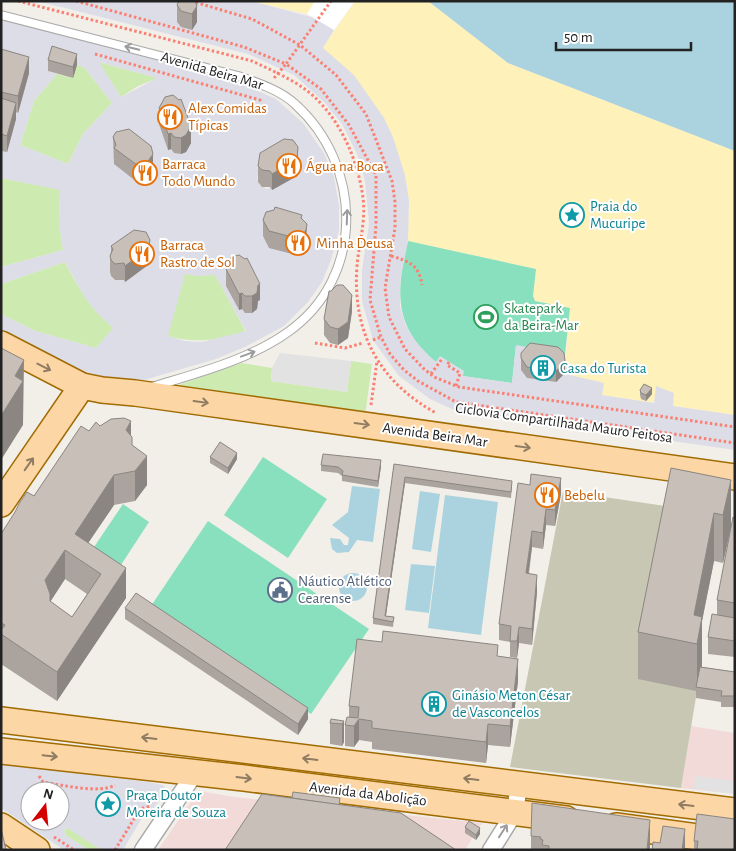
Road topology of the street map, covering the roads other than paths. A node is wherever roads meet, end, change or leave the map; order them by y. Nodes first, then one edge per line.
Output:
1 (1, 15) edge
2 (1, 344) edge
3 (82, 386) junction
4 (135, 392) junction
5 (735, 477) edge
6 (1, 504) edge
7 (1, 720) edge
8 (1, 751) edge
9 (195, 773) junction
10 (519, 785) junction
11 (735, 811) edge
12 (515, 812) junction
13 (1, 826) edge
14 (735, 842) edge
15 (37, 850) edge
16 (142, 850) edge
17 (491, 850) edge

4 -> 1 lane, Avenida Beira Mar
2 -> 3 main road, Avenida Beira Mar
3 - 4 main road, Avenida Beira Mar
6 -> 3 main road
4 -> 5 main road, Avenida Beira Mar
10 -> 7 main road, Avenida da Abolição
8 -> 9 main road, Avenida da Abolição
9 -> 12 main road, Avenida da Abolição
9 - 16 street
11 -> 10 main road, Avenida da Abolição
10 - 12 street
12 - 14 main road, Avenida da Abolição
17 -> 12 street
13 - 15 main road

